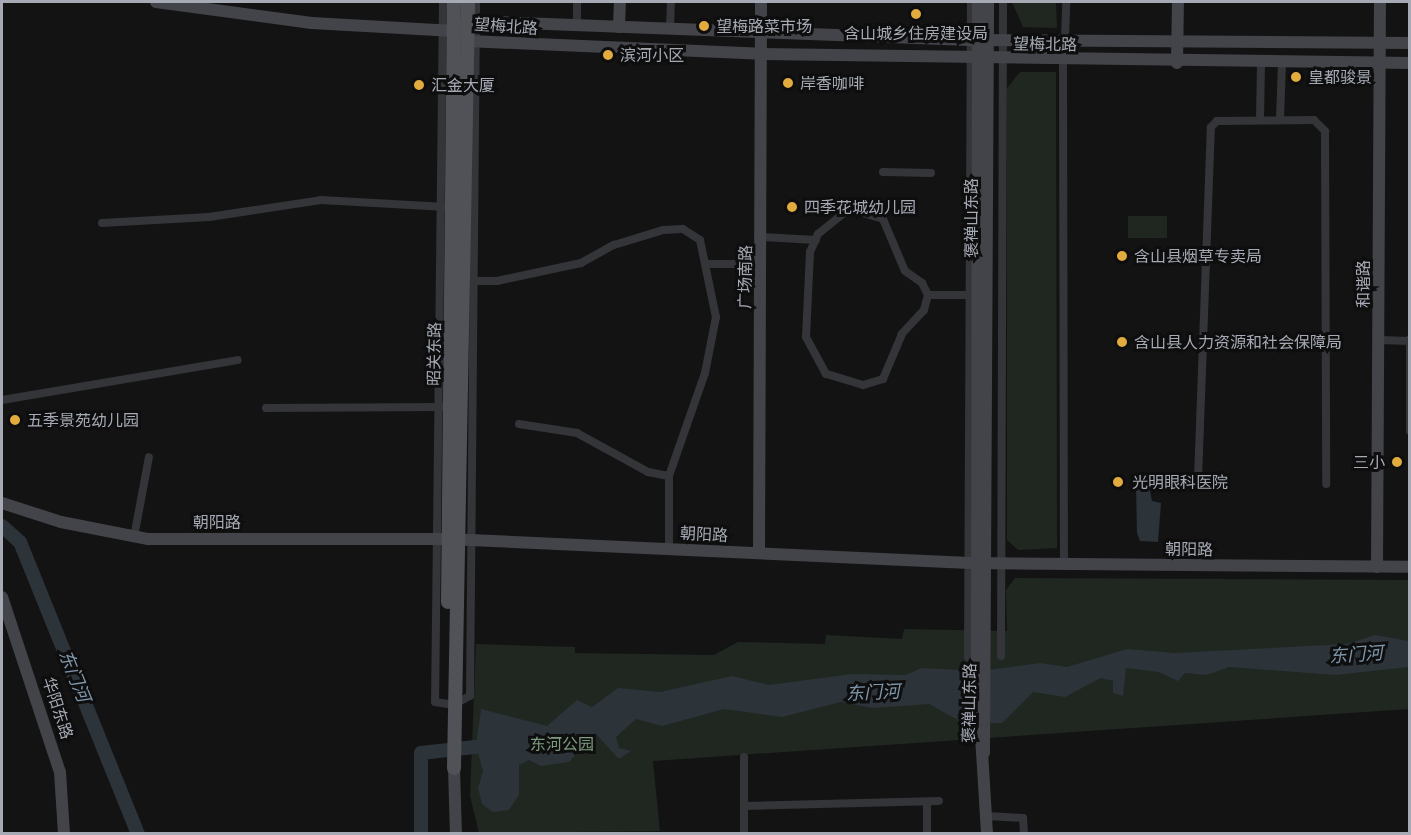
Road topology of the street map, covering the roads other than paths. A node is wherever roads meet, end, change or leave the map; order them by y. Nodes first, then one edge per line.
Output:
1 (156, 2) edge
2 (443, 2) edge
3 (454, 2) edge
4 (468, 2) edge
5 (476, 2) edge
6 (577, 2) edge
7 (620, 2) edge
8 (671, 2) edge
9 (762, 2) edge
10 (971, 2) edge
11 (978, 2) edge
12 (988, 2) edge
13 (1003, 2) edge
14 (1066, 2) edge
15 (1178, 2) edge
16 (1380, 2) edge
17 (472, 21) junction
18 (577, 25) junction
19 (619, 27) junction
20 (670, 28) junction
21 (448, 31) junction
22 (761, 32) junction
23 (1065, 39) junction
24 (979, 40) junction
25 (1003, 40) junction
26 (472, 41) junction
27 (1177, 42) junction
28 (1379, 43) junction
29 (1410, 43) edge
30 (761, 54) junction
31 (979, 59) junction
32 (1003, 60) junction
33 (1063, 61) junction
34 (1177, 63) junction
35 (1261, 63) junction
36 (1282, 63) junction
37 (1379, 63) junction
38 (1410, 63) edge
39 (1260, 120) junction
40 (1280, 120) junction
41 (883, 172) dead end
42 (931, 173) dead end
43 (452, 207) junction
44 (102, 223) dead end
45 (762, 237) junction
46 (816, 240) junction
47 (709, 264) junction
48 (761, 264) junction
49 (469, 281) junction
50 (928, 295) junction
51 (978, 295) junction
52 (1379, 340) junction
53 (1410, 340) edge
54 (238, 360) dead end
55 (2, 399) edge
56 (450, 407) junction
57 (266, 408) dead end
58 (519, 424) dead end
59 (1410, 431) edge
60 (149, 456) dead end
61 (669, 476) junction
62 (1198, 479) dead end
63 (1326, 484) dead end
64 (2, 503) edge
65 (134, 537) junction
66 (454, 539) junction
67 (669, 549) junction
68 (759, 553) junction
69 (977, 563) junction
70 (1001, 564) junction
71 (1064, 564) junction
72 (1377, 567) junction
73 (1410, 567) edge
74 (2, 597) edge
75 (1001, 656) dead end
76 (968, 657) dead end
77 (453, 705) junction
78 (744, 757) dead end
79 (454, 768) joint
80 (939, 801) dead end
81 (927, 802) junction
82 (744, 806) junction
83 (986, 816) junction
84 (64, 834) edge
85 (456, 834) edge
86 (744, 834) edge
87 (927, 834) edge
88 (987, 834) edge
89 (1024, 834) edge

1 - 21 main road
2 - 21 street
3 - 21 main road, 昭关东路
4 - 17 main road, 昭关东路
5 - 17 street
6 - 18 street
7 - 19 main road
8 - 20 street
9 - 22 main road, 广场南路
10 - 24 street
11 - 24 main road, 褒禅山东路
12 - 24 main road, 褒禅山东路
13 - 25 street
14 - 23 street
15 - 27 main road
16 - 28 main road, 和谐路
17 - 18 main road, 望梅北路
17 - 21 main road, 望梅北路
17 - 26 main road, 昭关东路
18 - 19 main road, 望梅北路
19 - 20 main road, 望梅北路
20 - 22 main road, 望梅北路
21 - 26 main road, 望梅北路
21 - 43 main road, 昭关东路
22 - 24 main road, 望梅北路
22 - 30 main road, 广场南路
23 - 25 main road, 望梅北路
23 - 27 main road, 望梅北路
24 - 25 main road, 望梅北路
24 - 31 main road, 褒禅山东路
25 - 32 street
26 - 30 main road, 望梅北路
26 - 43 main road, 昭关东路
26 - 49 street
27 - 28 main road, 望梅北路
27 - 34 main road
28 - 29 main road, 望梅北路
28 - 37 main road, 和谐路
30 - 31 main road, 望梅北路
30 - 45 main road, 广场南路
31 - 32 main road, 望梅北路
31 - 51 main road, 褒禅山东路
32 - 33 main road, 望梅北路
32 - 70 street
33 - 34 main road, 望梅北路
33 - 71 street
34 - 35 main road, 望梅北路
35 - 36 main road, 望梅北路
35 - 39 street
36 - 37 main road, 望梅北路
36 - 40 street
37 - 38 main road, 望梅北路
37 - 52 main road, 和谐路
39 - 40 street
39 - 62 street
40 - 63 street
41 - 42 street
43 - 44 street
43 - 49 main road, 昭关东路
43 - 56 main road, 昭关东路
45 - 46 street
45 - 48 main road, 广场南路
46 - 50 street
46 - 50 street
47 - 48 street
47 - 49 street
47 - 61 street
48 - 68 main road, 广场南路
49 - 56 main road, 昭关东路
49 - 66 street
50 - 51 street
51 - 69 main road, 褒禅山东路
51 - 69 street
52 - 53 street
52 - 72 main road, 和谐路
53 - 59 street
54 - 55 street
56 - 57 street
56 - 66 main road, 昭关东路
56 - 66 street
58 - 61 street
60 - 65 street
61 - 67 street
64 - 65 main road, 朝阳路
65 - 66 main road, 朝阳路
66 - 67 main road, 朝阳路
66 - 77 main road, 昭关东路
66 - 77 street
67 - 68 main road, 朝阳路
68 - 69 main road, 朝阳路
69 - 70 main road, 朝阳路
69 - 76 street
69 - 83 main road, 褒禅山东路
70 - 71 main road, 朝阳路
70 - 75 street
71 - 72 main road, 朝阳路
72 - 73 main road, 朝阳路
74 - 84 main road, 华阳东路
77 - 79 main road, 昭关东路
78 - 82 street
79 - 85 main road, 昭关东路
80 - 81 street
81 - 82 street
81 - 87 street
82 - 86 street
83 - 88 main road, 褒禅山东路
83 - 89 street

